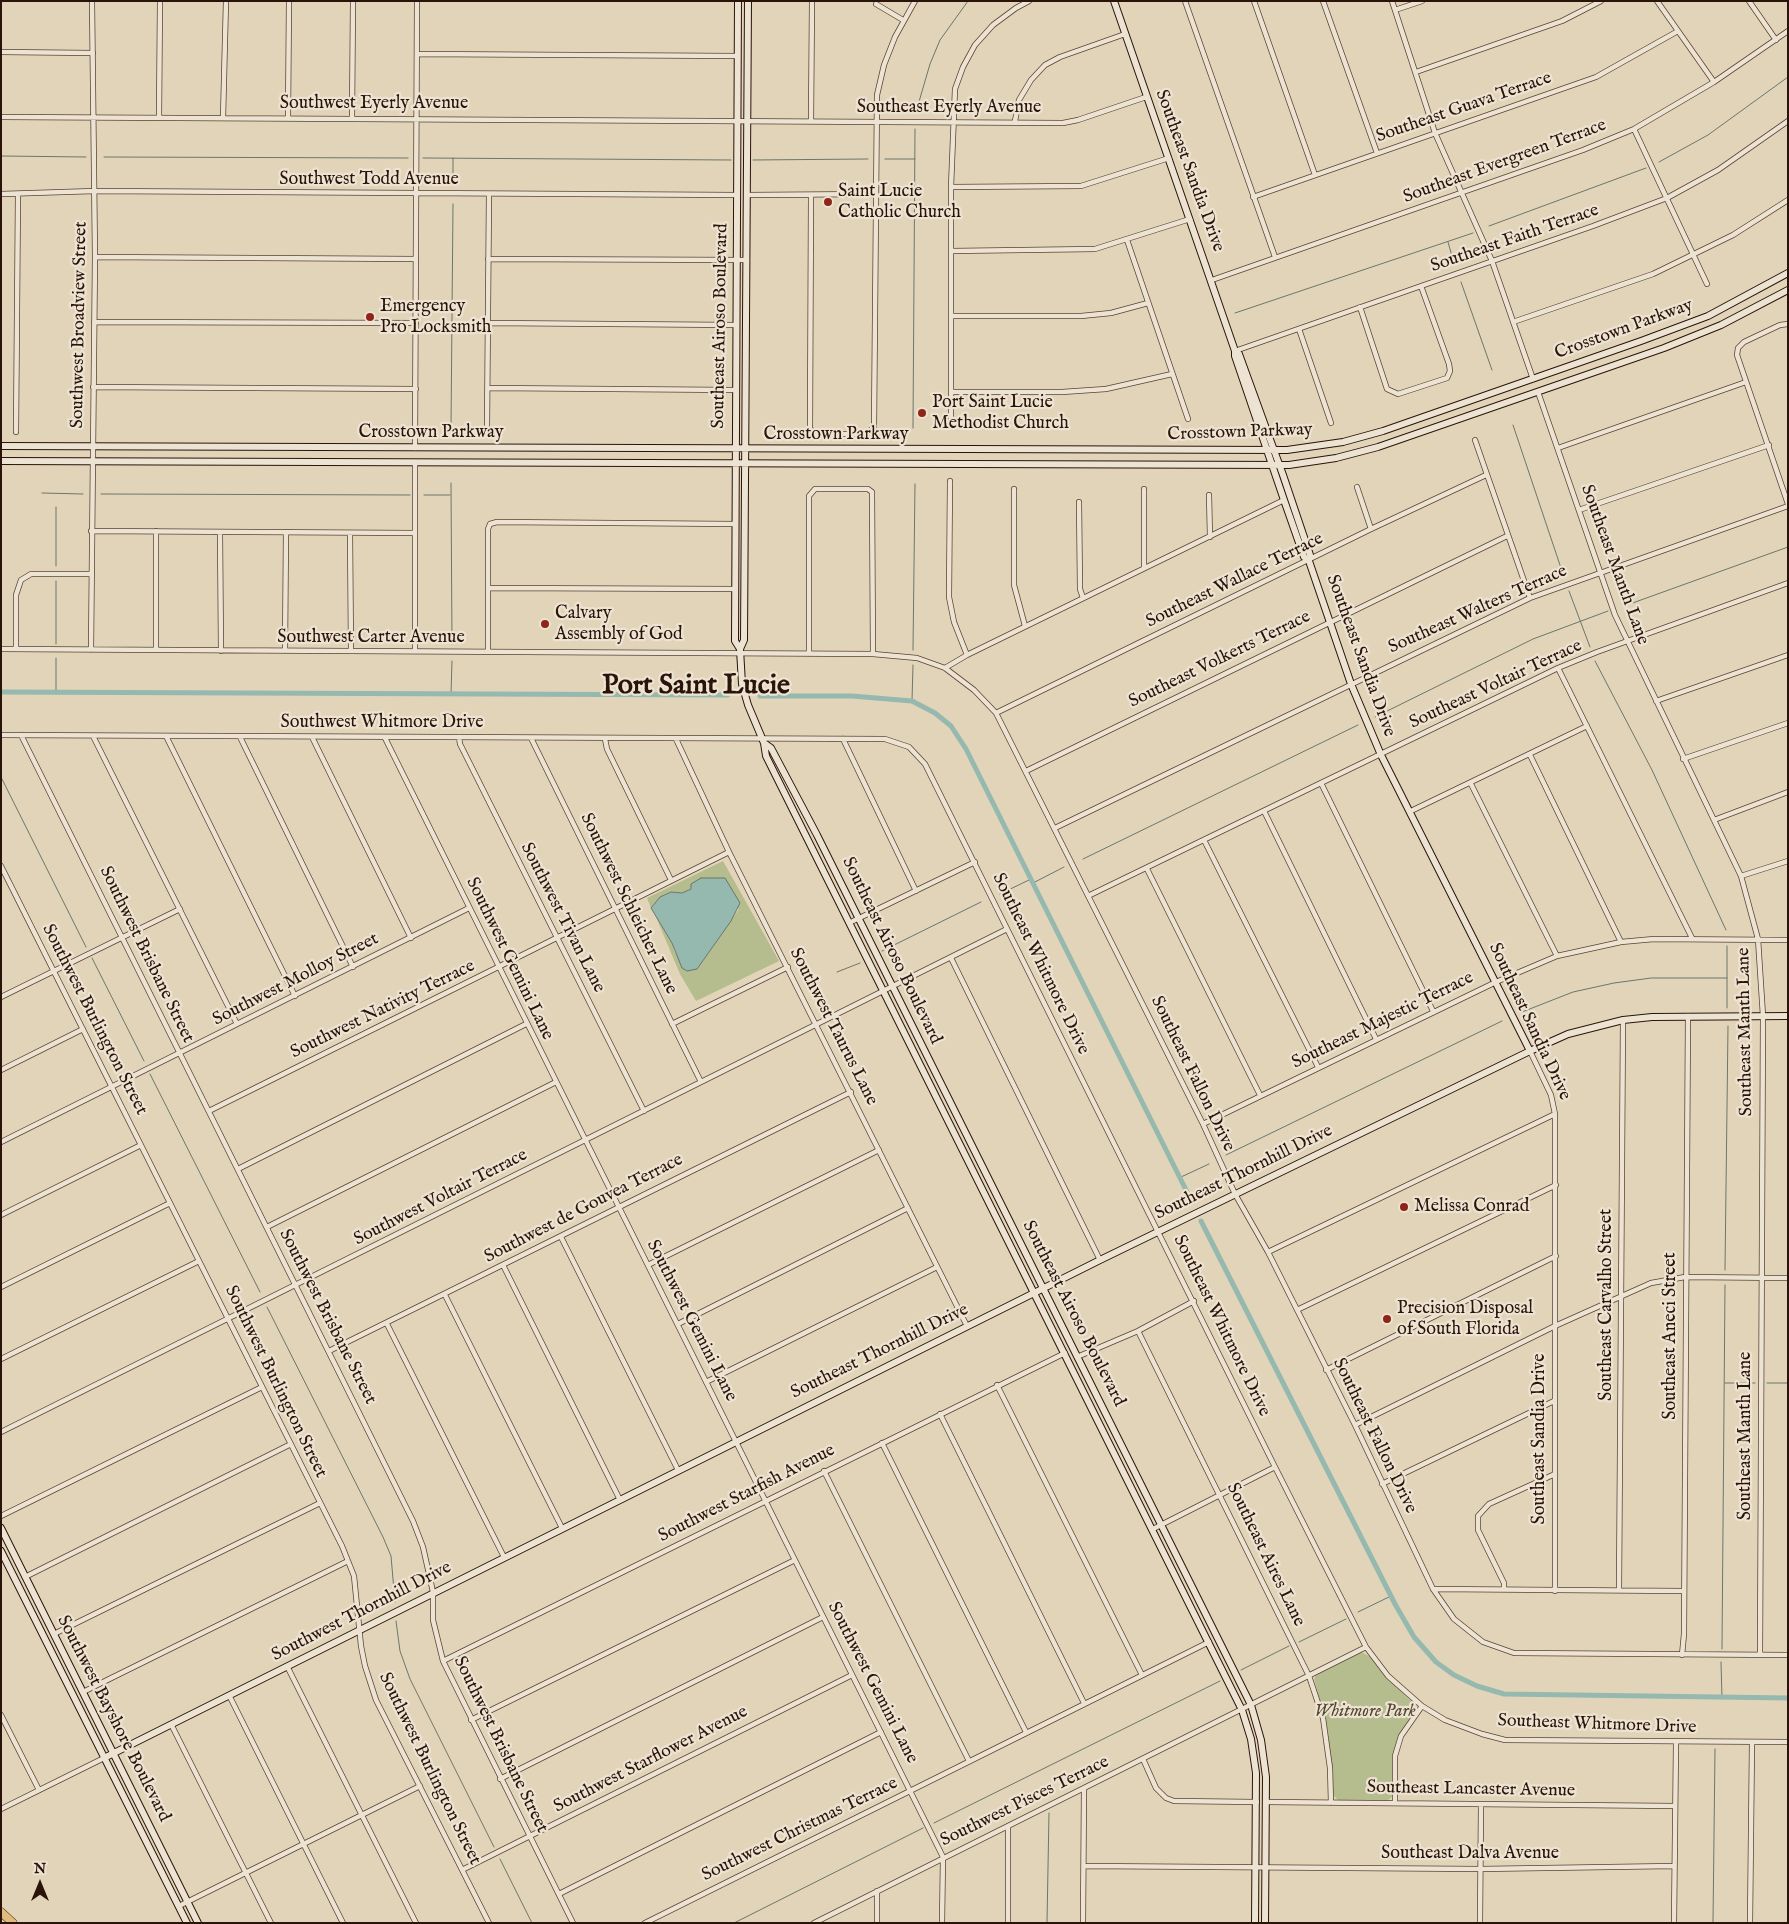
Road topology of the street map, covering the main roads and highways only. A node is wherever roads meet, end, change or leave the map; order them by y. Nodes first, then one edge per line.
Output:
1 (738, 1) edge
2 (748, 1) edge
3 (1114, 1) edge
4 (1788, 273) edge
5 (1788, 290) edge
6 (1641, 342) junction
7 (1641, 356) junction
8 (1, 446) edge
9 (735, 449) junction
10 (745, 449) junction
11 (1271, 451) junction
12 (1, 461) edge
13 (735, 463) junction
14 (745, 464) junction
15 (1276, 466) junction
16 (1309, 561) junction
17 (740, 651) junction
18 (763, 741) junction
19 (1788, 1016) edge
20 (1530, 1051) junction
21 (1043, 1288) junction
22 (1035, 1292) junction
23 (736, 1441) joint
24 (1, 1528) edge
25 (1, 1551) edge
26 (24, 1598) junction
27 (1203, 1608) junction
28 (1195, 1613) junction
29 (54, 1634) junction
30 (52, 1653) junction
31 (78, 1681) junction
32 (114, 1752) junction
33 (104, 1758) junction
34 (1, 1912) edge
35 (13, 1923) edge
36 (187, 1923) edge
37 (198, 1923) edge
38 (1255, 1923) edge
39 (1264, 1923) edge

1 - 9 main road, Southeast Airoso Boulevard
2 - 10 main road, Southeast Airoso Boulevard
3 - 11 main road, Southeast Sandia Drive
4 - 6 main road, Crosstown Parkway
5 - 7 main road, Crosstown Parkway
6 - 7 main road
6 - 11 main road, Crosstown Parkway
7 - 15 main road, Crosstown Parkway
8 - 9 main road, Crosstown Parkway
9 - 10 main road, Crosstown Parkway
9 - 13 main road, Southeast Airoso Boulevard
10 - 11 main road, Crosstown Parkway
10 - 14 main road, Southeast Airoso Boulevard
11 - 15 main road, Southeast Sandia Drive
12 - 13 main road, Crosstown Parkway
13 - 14 main road, Crosstown Parkway
13 - 17 main road, Southeast Airoso Boulevard
14 - 15 main road, Crosstown Parkway
14 - 17 main road, Southeast Airoso Boulevard
15 - 16 main road, Southeast Sandia Drive
15 - 16 main road, Southeast Sandia Drive
16 - 20 main road, Southeast Sandia Drive
17 - 18 main road, Southeast Airoso Boulevard
18 - 21 main road, Southeast Airoso Boulevard
18 - 22 main road, Southeast Airoso Boulevard
19 - 20 main road, Southeast Thornhill Drive
20 - 21 main road, Southeast Thornhill Drive
21 - 22 main road, Southeast Thornhill Drive
21 - 27 main road, Southeast Airoso Boulevard
22 - 23 main road, Southeast Thornhill Drive
22 - 28 main road, Southeast Airoso Boulevard
23 - 32 main road, Southwest Thornhill Drive
24 - 29 main road, Southwest Bayshore Boulevard
25 - 26 main road, Southwest Bayshore Boulevard
26 - 29 main road
26 - 30 main road, Southwest Bayshore Boulevard
27 - 28 main road
27 - 39 main road, Southeast Airoso Boulevard
28 - 38 main road, Southeast Airoso Boulevard
29 - 31 main road, Southwest Bayshore Boulevard
30 - 31 main road
30 - 33 main road, Southwest Bayshore Boulevard
31 - 32 main road, Southwest Bayshore Boulevard
32 - 33 main road, Southwest Thornhill Drive
32 - 37 main road, Southwest Bayshore Boulevard
33 - 36 main road, Southwest Bayshore Boulevard
34 - 35 highway

